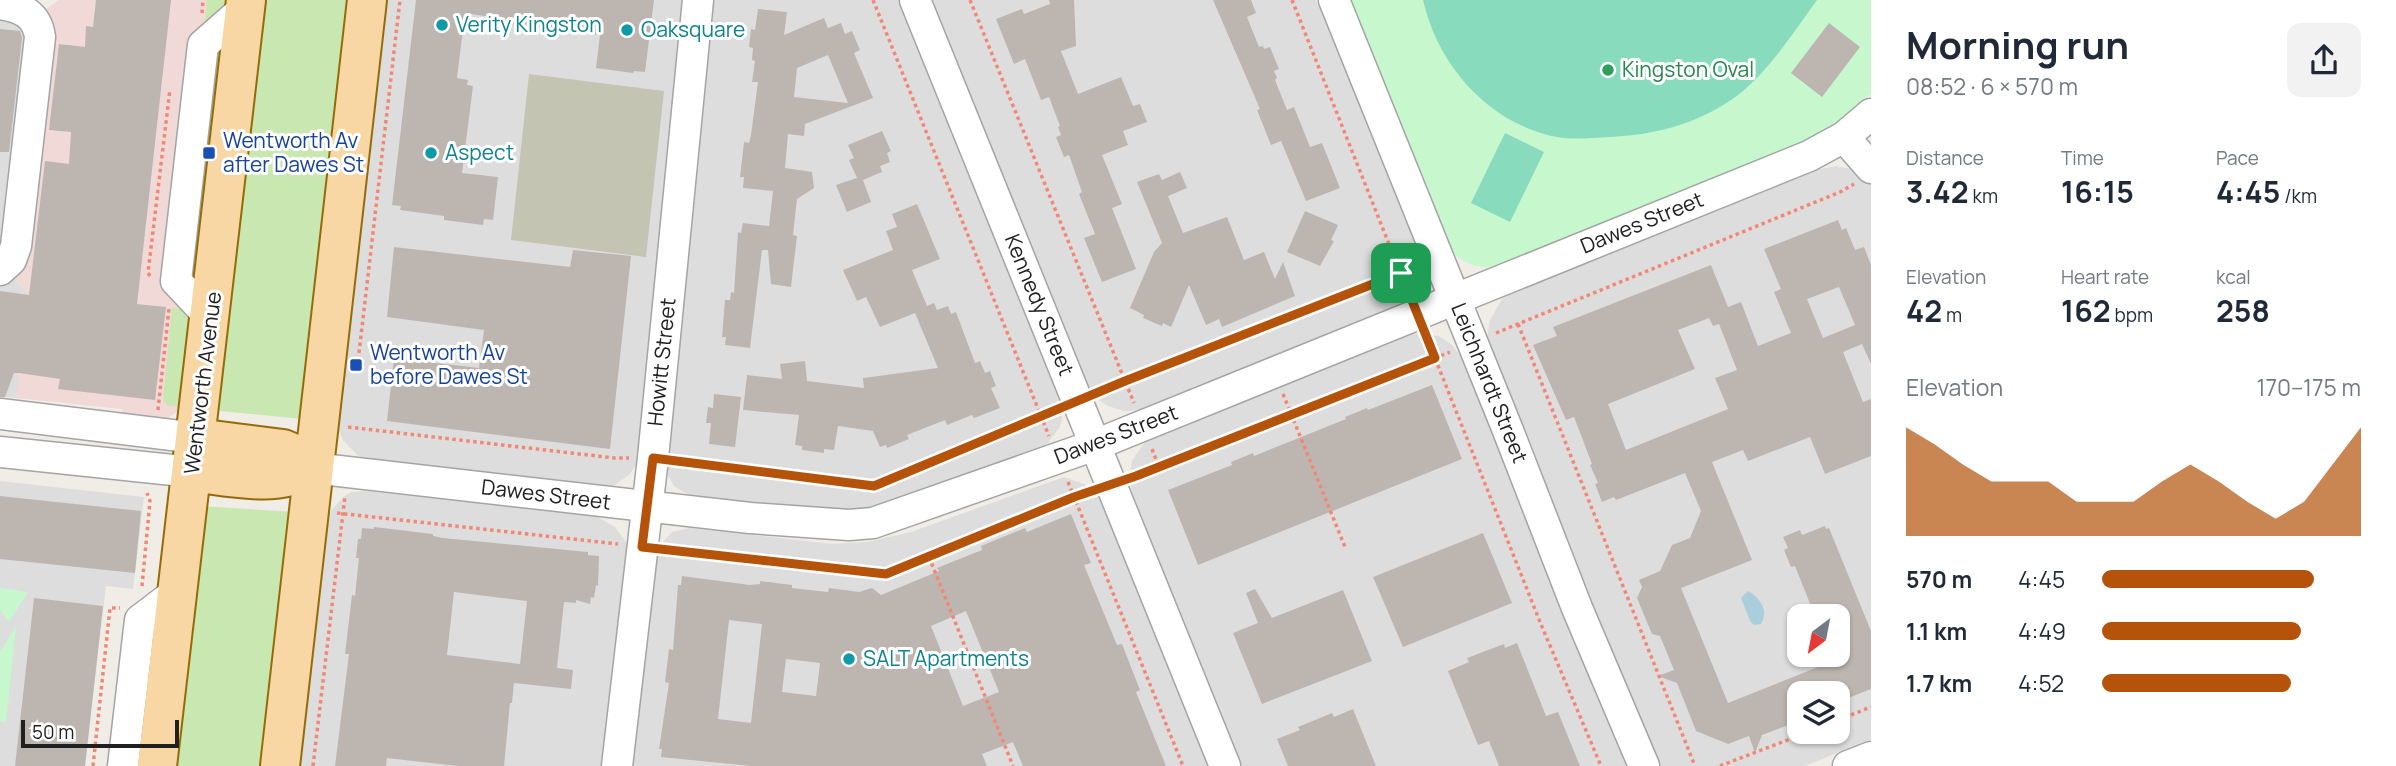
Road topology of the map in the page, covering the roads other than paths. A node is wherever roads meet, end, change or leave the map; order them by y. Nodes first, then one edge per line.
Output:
1 (367, 0) edge
2 (698, 0) edge
3 (915, 0) edge
4 (1334, 0) edge
5 (0, 4) edge
6 (246, 4) edge
7 (1871, 114) edge
8 (1844, 137) junction
9 (1866, 174) edge
10 (0, 270) edge
11 (1455, 299) junction
12 (0, 414) edge
13 (105, 427) junction
14 (1095, 444) junction
15 (0, 452) edge
16 (194, 455) junction
17 (102, 463) junction
18 (313, 468) junction
19 (646, 507) junction
20 (178, 591) junction
21 (1871, 757) edge
22 (122, 766) edge
23 (157, 766) edge
24 (280, 766) edge
25 (617, 766) edge
26 (1225, 766) edge
27 (1644, 766) edge
28 (1848, 766) edge

1 - 18 main road
2 - 19 street, Howitt Street
3 - 14 street, Kennedy Street
4 - 11 street, Leichhardt Street
5 - 10 street
6 - 16 main road, Wentworth Avenue
7 - 8 street, Dawes Street
8 - 9 street
8 - 11 street, Dawes Street
11 - 14 street, Dawes Street
11 - 27 street, Leichhardt Street
12 - 13 street
13 - 16 street
13 - 17 street
14 - 19 street, Dawes Street
14 - 26 street, Kennedy Street
15 - 17 street
16 - 17 street
16 - 18 main road
16 - 20 main road, Wentworth Avenue
18 - 19 street, Dawes Street
18 - 24 main road
19 - 25 street, Howitt Street
20 - 22 street
20 - 23 main road, Wentworth Avenue
21 - 28 street

